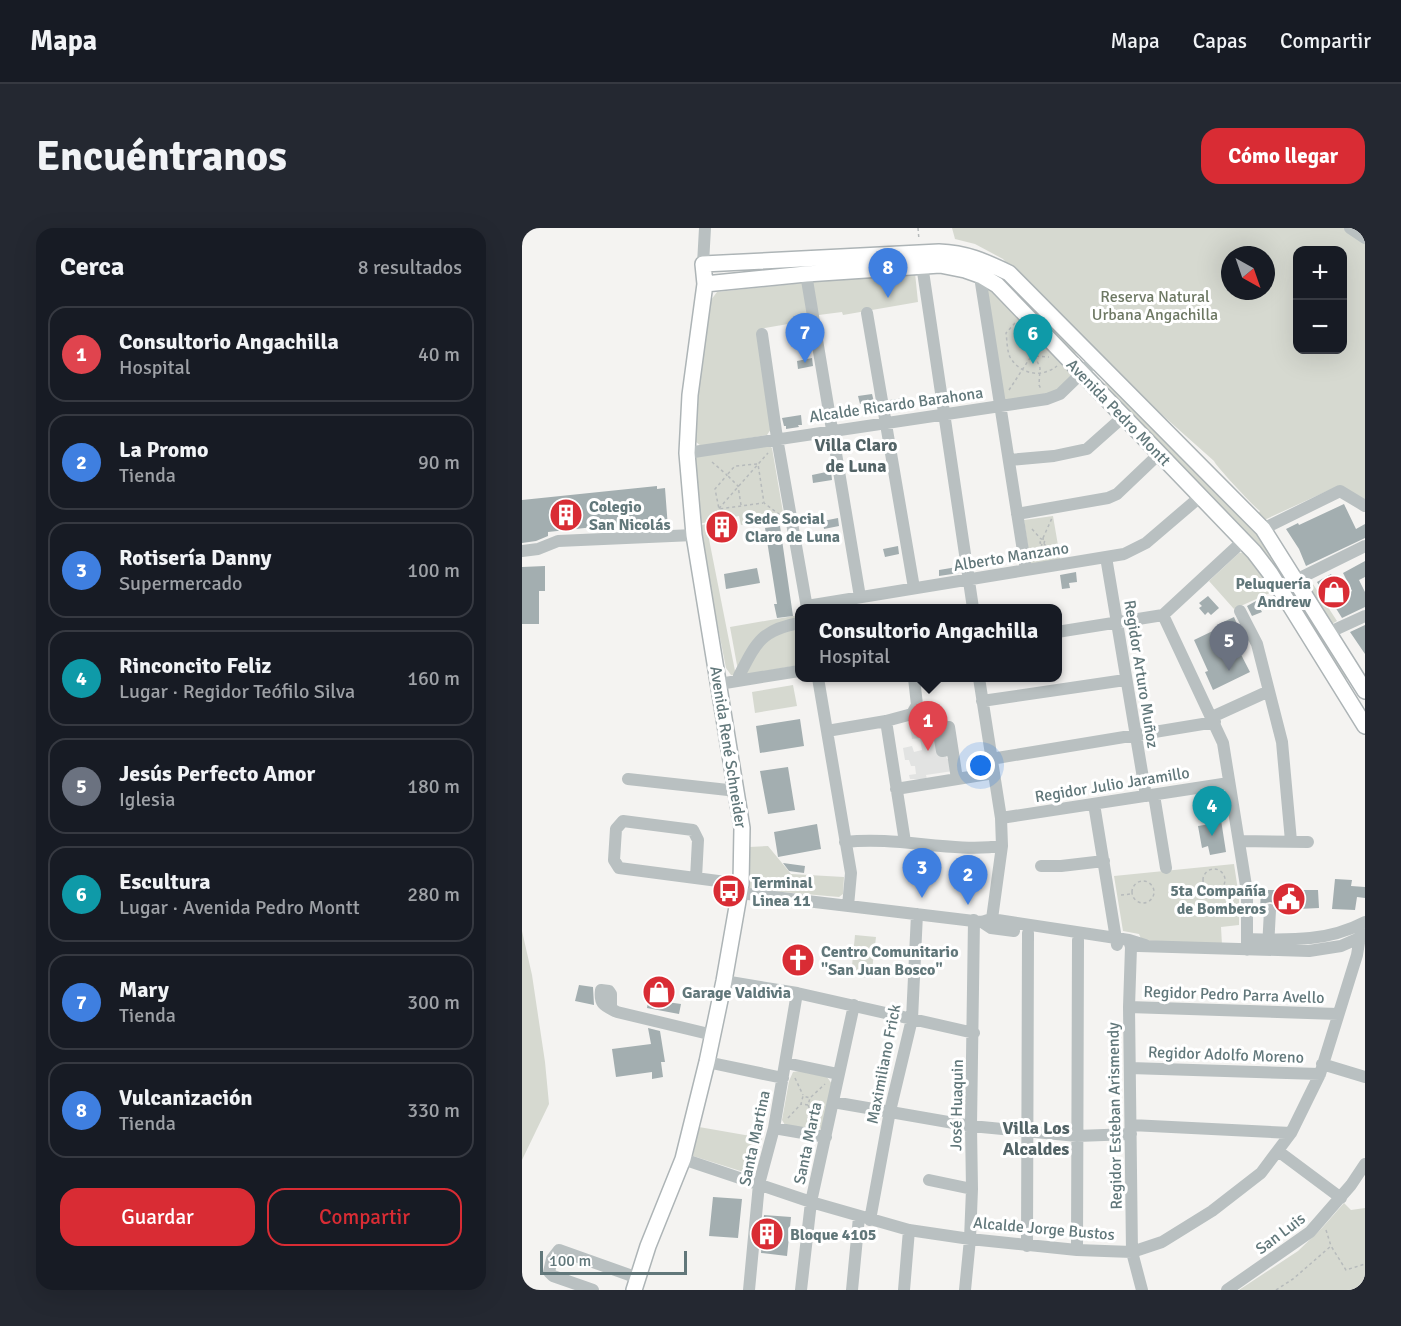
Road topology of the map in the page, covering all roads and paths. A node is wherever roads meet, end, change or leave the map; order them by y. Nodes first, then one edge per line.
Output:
1 (705, 228) edge
2 (1350, 228) edge
3 (1365, 238) edge
4 (921, 260) junction
5 (703, 264) junction
6 (806, 273) junction
7 (982, 276) junction
8 (705, 284) junction
9 (867, 313) dead end
10 (1016, 322) dead end
11 (1023, 329) dead end
12 (762, 334) dead end
13 (1033, 355) junction
14 (1049, 357) dead end
15 (1095, 360) junction
16 (1058, 366) dead end
17 (1021, 370) junction
18 (1039, 373) junction
19 (1082, 374) junction
20 (1008, 391) dead end
21 (1044, 392) dead end
22 (999, 406) junction
23 (943, 413) junction
24 (1123, 417) junction
25 (886, 422) junction
26 (833, 430) junction
27 (775, 443) junction
28 (687, 453) junction
29 (1159, 454) junction
30 (1009, 460) junction
31 (710, 461) dead end
32 (758, 464) junction
33 (727, 475) junction
34 (738, 486) junction
35 (1201, 496) junction
36 (764, 503) junction
37 (741, 506) junction
38 (1365, 506) edge
39 (1054, 508) junction
40 (719, 509) junction
41 (1017, 514) junction
42 (782, 517) dead end
43 (707, 522) dead end
44 (1263, 529) junction
45 (694, 535) junction
46 (1243, 540) junction
47 (1365, 546) edge
48 (522, 551) edge
49 (1106, 557) junction
50 (1025, 567) junction
51 (970, 579) junction
52 (1296, 580) junction
53 (914, 588) junction
54 (860, 597) junction
55 (806, 604) edge
56 (823, 604) edge
57 (972, 604) edge
58 (1240, 611) dead end
59 (1163, 615) junction
60 (1365, 616) edge
61 (1117, 622) junction
62 (795, 624) edge
63 (1062, 631) edge
64 (1330, 632) junction
65 (795, 672) edge
66 (742, 680) junction
67 (1125, 680) junction
68 (819, 682) edge
69 (914, 682) edge
70 (980, 682) edge
71 (719, 684) junction
72 (1364, 688) edge
73 (1269, 691) junction
74 (1347, 695) junction
75 (982, 701) junction
76 (1213, 719) junction
77 (886, 721) junction
78 (1365, 726) edge
79 (827, 731) junction
80 (1136, 737) junction
81 (952, 749) dead end
82 (992, 759) junction
83 (994, 772) junction
84 (628, 779) dead end
85 (957, 779) junction
86 (1229, 783) junction
87 (896, 789) junction
88 (737, 790) junction
89 (1150, 795) junction
90 (1094, 804) junction
91 (1001, 818) junction
92 (1239, 841) junction
93 (1291, 841) junction
94 (845, 842) junction
95 (905, 842) junction
96 (1308, 842) dead end
97 (1002, 846) junction
98 (1104, 861) junction
99 (1041, 866) dead end
100 (1166, 868) dead end
101 (1231, 876) dead end
102 (696, 878) junction
103 (1225, 878) junction
104 (741, 888) junction
105 (1132, 894) junction
106 (1115, 896) dead end
107 (848, 906) junction
108 (1270, 910) dead end
109 (917, 914) junction
110 (985, 922) junction
111 (1363, 930) edge
112 (1028, 933) junction
113 (1078, 940) junction
114 (1116, 941) junction
115 (1130, 943) junction
116 (1247, 945) junction
117 (1268, 945) junction
118 (724, 981) junction
119 (797, 993) junction
120 (854, 1005) junction
121 (1129, 1007) junction
122 (611, 1009) dead end
123 (1338, 1014) junction
124 (912, 1019) junction
125 (974, 1033) junction
126 (713, 1035) junction
127 (708, 1062) junction
128 (786, 1063) junction
129 (1130, 1068) junction
130 (1321, 1069) junction
131 (788, 1076) junction
132 (1365, 1077) edge
133 (833, 1078) junction
134 (803, 1096) junction
135 (810, 1098) junction
136 (833, 1102) junction
137 (801, 1104) junction
138 (808, 1106) junction
139 (890, 1111) junction
140 (779, 1125) junction
141 (971, 1126) junction
142 (1131, 1130) junction
143 (1027, 1131) junction
144 (822, 1133) junction
145 (1291, 1133) junction
146 (1077, 1136) junction
147 (1278, 1151) junction
148 (683, 1159) junction
149 (1365, 1164) edge
150 (929, 1180) dead end
151 (759, 1184) junction
152 (972, 1189) junction
153 (1341, 1198) junction
154 (811, 1202) junction
155 (864, 1218) junction
156 (1320, 1222) junction
157 (909, 1230) junction
158 (970, 1239) junction
159 (1028, 1246) junction
160 (1331, 1246) junction
161 (1077, 1250) junction
162 (1132, 1252) junction
163 (1365, 1266) edge
164 (636, 1284) edge
165 (593, 1290) edge
166 (749, 1290) edge
167 (801, 1290) edge
168 (852, 1290) edge
169 (904, 1290) edge
170 (964, 1290) edge
171 (1142, 1290) edge
172 (1227, 1290) edge
173 (1276, 1290) edge

1 - 5 street, Avenida René Schneider
2 - 3 street
4 - 5 main road, Avenida Pedro Montt
4 - 6 main road, Avenida Pedro Montt
4 - 7 main road, Avenida Pedro Montt
4 - 15 main road, Avenida Pedro Montt
4 - 23 street
5 - 8 main road, Avenida René Schneider
6 - 8 main road, Avenida Pedro Montt
6 - 26 street
7 - 19 main road, Avenida Pedro Montt
7 - 22 street
8 - 28 main road, Avenida René Schneider
9 - 25 street
10 - 17 path
11 - 13 path
12 - 27 street
13 - 14 path
13 - 17 path
13 - 18 path
15 - 19 street, Alcalde Ricardo Barahona
15 - 44 main road, Avenida Pedro Montt
16 - 18 path
17 - 18 path
17 - 20 path
18 - 21 path
19 - 22 street, Alcalde Ricardo Barahona
19 - 24 main road, Avenida Pedro Montt
22 - 23 street, Alcalde Ricardo Barahona
22 - 30 street
23 - 25 street, Alcalde Ricardo Barahona
23 - 51 street
24 - 29 main road, Avenida Pedro Montt
24 - 30 street
25 - 26 street, Alcalde Ricardo Barahona
25 - 53 street
26 - 27 street, Alcalde Ricardo Barahona
26 - 54 street
27 - 28 street, Alcalde Ricardo Barahona
27 - 32 path
27 - 55 street
28 - 45 main road, Avenida René Schneider
29 - 35 main road, Avenida Pedro Montt
29 - 39 street
30 - 41 street
31 - 33 path
32 - 33 path
32 - 34 path
32 - 36 path
33 - 34 path
33 - 40 path
34 - 37 path
34 - 40 path
35 - 46 main road, Avenida Pedro Montt
35 - 49 street, Alberto Manzano
36 - 37 path
36 - 42 path
37 - 40 path
38 - 44 street
39 - 41 street
39 - 50 path
40 - 43 path
41 - 50 street
44 - 52 main road, Avenida Pedro Montt
45 - 48 street
45 - 71 main road, Avenida René Schneider
46 - 59 street
46 - 74 main road, Avenida Pedro Montt
47 - 52 street
49 - 50 street, Alberto Manzano
49 - 61 street, Regidor Arturo Muñoz
50 - 51 street, Alberto Manzano
51 - 53 street, Alberto Manzano
51 - 57 street
52 - 64 main road, Avenida Pedro Montt
53 - 54 street, Alberto Manzano
54 - 56 street, Alberto Manzano
58 - 73 street
59 - 61 street
59 - 76 street
60 - 64 street
61 - 63 street
61 - 67 street, Regidor Arturo Muñoz
62 - 66 street
64 - 72 main road, Avenida Pedro Montt
65 - 66 street
66 - 71 street
67 - 75 street
67 - 80 street, Regidor Arturo Muñoz
68 - 79 street
69 - 77 street
70 - 75 street, José Huaquin
71 - 88 main road, Avenida René Schneider
72 - 74 street
73 - 76 street
73 - 93 street
74 - 78 main road, Avenida Pedro Montt
75 - 82 street, José Huaquin
76 - 80 street
76 - 86 street
77 - 79 street
77 - 87 street
79 - 94 street
80 - 82 street
80 - 89 street, Regidor Arturo Muñoz
81 - 85 street
82 - 83 street, José Huaquin
83 - 85 street
83 - 91 street, José Huaquin
84 - 88 street
85 - 87 street
86 - 89 street, Regidor Julio Jaramillo
86 - 92 street
87 - 95 street
88 - 104 main road, Avenida René Schneider
89 - 90 street, Regidor Julio Jaramillo
89 - 100 street, Regidor Arturo Muñoz
90 - 91 street, Regidor Julio Jaramillo
90 - 98 street
91 - 97 street, José Huaquin
92 - 93 street
92 - 116 street
93 - 96 street
94 - 95 street
94 - 107 street
95 - 97 street
97 - 110 street, José Huaquin
98 - 99 street
98 - 114 street
101 - 103 path
102 - 102 street
102 - 104 street
103 - 103 path
104 - 107 street
104 - 118 main road, Avenida René Schneider
105 - 105 path
105 - 106 path
107 - 109 street
108 - 117 street
109 - 110 street
109 - 124 street, Maximiliano Frick
110 - 112 street
110 - 114 street
110 - 125 street, José Huaquin
111 - 117 street
111 - 123 street, Alcalde Jorge Bustos
112 - 113 street
112 - 143 street
113 - 114 street
113 - 146 street
114 - 115 street
115 - 116 street
115 - 121 street, Regidor Esteban Arismendy
116 - 117 street
118 - 119 street
118 - 126 main road, Avenida René Schneider
119 - 120 street
119 - 128 street, Santa Martina
120 - 124 street
120 - 133 street, Santa Marta
121 - 123 street, Regidor Pedro Parra Avello
121 - 129 street, Regidor Esteban Arismendy
122 - 126 street
123 - 130 street, Alcalde Jorge Bustos
124 - 125 street
124 - 139 street, Maximiliano Frick
125 - 141 street, José Huaquin
126 - 127 main road, Avenida René Schneider
127 - 131 street
127 - 148 main road, Avenida René Schneider
128 - 131 street, Santa Martina
128 - 133 street
129 - 130 street, Regidor Adolfo Moreno
129 - 142 street, Regidor Esteban Arismendy
130 - 132 street, Regidor Adolfo Moreno
130 - 145 street, Alcalde Jorge Bustos
131 - 134 path
131 - 140 street, Santa Martina
133 - 135 path
133 - 136 street, Santa Marta
134 - 135 path
134 - 137 path
135 - 138 path
136 - 139 street
136 - 144 street, Santa Marta
137 - 138 path
137 - 140 path
138 - 144 path
139 - 141 street
139 - 155 street, Maximiliano Frick
140 - 144 street
140 - 151 street, Santa Martina
141 - 143 street
141 - 152 street, José Huaquin
142 - 145 street
142 - 146 street
142 - 162 street, Regidor Esteban Arismendy
143 - 146 street
143 - 159 street
144 - 154 street, Santa Marta
145 - 147 street, Alcalde Jorge Bustos
146 - 161 street
147 - 153 street
147 - 162 street, Alcalde Jorge Bustos
148 - 151 street, Alcalde Jorge Bustos
148 - 164 main road, Avenida René Schneider
149 - 153 street, San Luis
150 - 152 street
151 - 154 street, Alcalde Jorge Bustos
151 - 166 street, Santa Martina
152 - 158 street, José Huaquin
153 - 156 street, San Luis
154 - 155 street, Alcalde Jorge Bustos
154 - 167 street, Santa Marta
155 - 157 street, Alcalde Jorge Bustos
155 - 168 street, Maximiliano Frick
156 - 160 path
156 - 172 street, San Luis
157 - 158 street, Alcalde Jorge Bustos
157 - 169 street
158 - 159 street, Alcalde Jorge Bustos
158 - 170 street, José Huaquin
159 - 161 street, Alcalde Jorge Bustos
160 - 163 path
160 - 173 path
161 - 162 street, Alcalde Jorge Bustos
162 - 171 street, Regidor Esteban Arismendy
164 - 165 street

